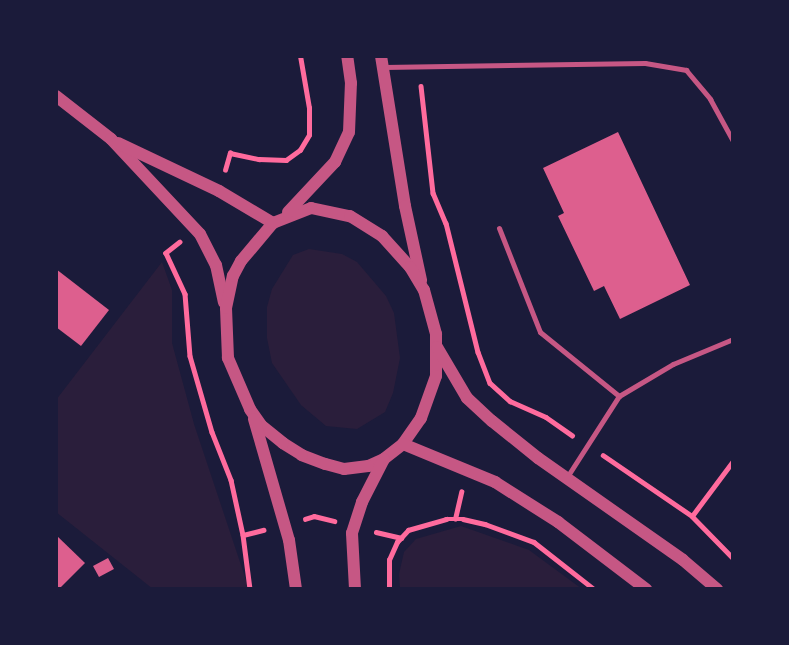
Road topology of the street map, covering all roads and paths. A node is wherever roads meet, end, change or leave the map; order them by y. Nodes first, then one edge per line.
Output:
1 (300, 56) edge
2 (347, 56) edge
3 (381, 61) edge
4 (419, 68) junction
5 (56, 96) edge
6 (111, 139) junction
7 (733, 141) edge
8 (230, 153) dead end
9 (285, 215) junction
10 (273, 223) junction
11 (499, 228) dead end
12 (166, 253) dead end
13 (424, 290) junction
14 (226, 308) junction
15 (733, 339) edge
16 (437, 347) junction
17 (620, 396) junction
18 (250, 409) junction
19 (403, 444) junction
20 (587, 445) junction
21 (384, 459) junction
22 (733, 461) edge
23 (567, 477) junction
24 (692, 516) junction
25 (285, 524) junction
26 (355, 526) junction
27 (243, 535) junction
28 (401, 538) junction
29 (733, 558) edge
30 (250, 589) edge
31 (296, 589) edge
32 (355, 589) edge
33 (389, 589) edge
34 (594, 589) edge
35 (646, 589) edge
36 (717, 589) edge

1 - 8 path
2 - 9 street
3 - 4 lane
3 - 13 street
4 - 7 lane
4 - 20 path
5 - 6 street
6 - 10 street
6 - 14 street
9 - 10 street
9 - 13 street
10 - 14 street
11 - 17 lane
12 - 27 path
13 - 16 street
14 - 18 street
15 - 17 lane
16 - 19 street
16 - 23 street
17 - 20 lane
18 - 21 street
18 - 25 street
19 - 21 street
19 - 35 street
20 - 23 lane
20 - 24 path
21 - 26 street
22 - 24 path
23 - 36 street
24 - 29 path
25 - 26 path
25 - 27 path
25 - 31 street
26 - 28 path
26 - 32 street
27 - 30 path
28 - 33 path
28 - 34 path

